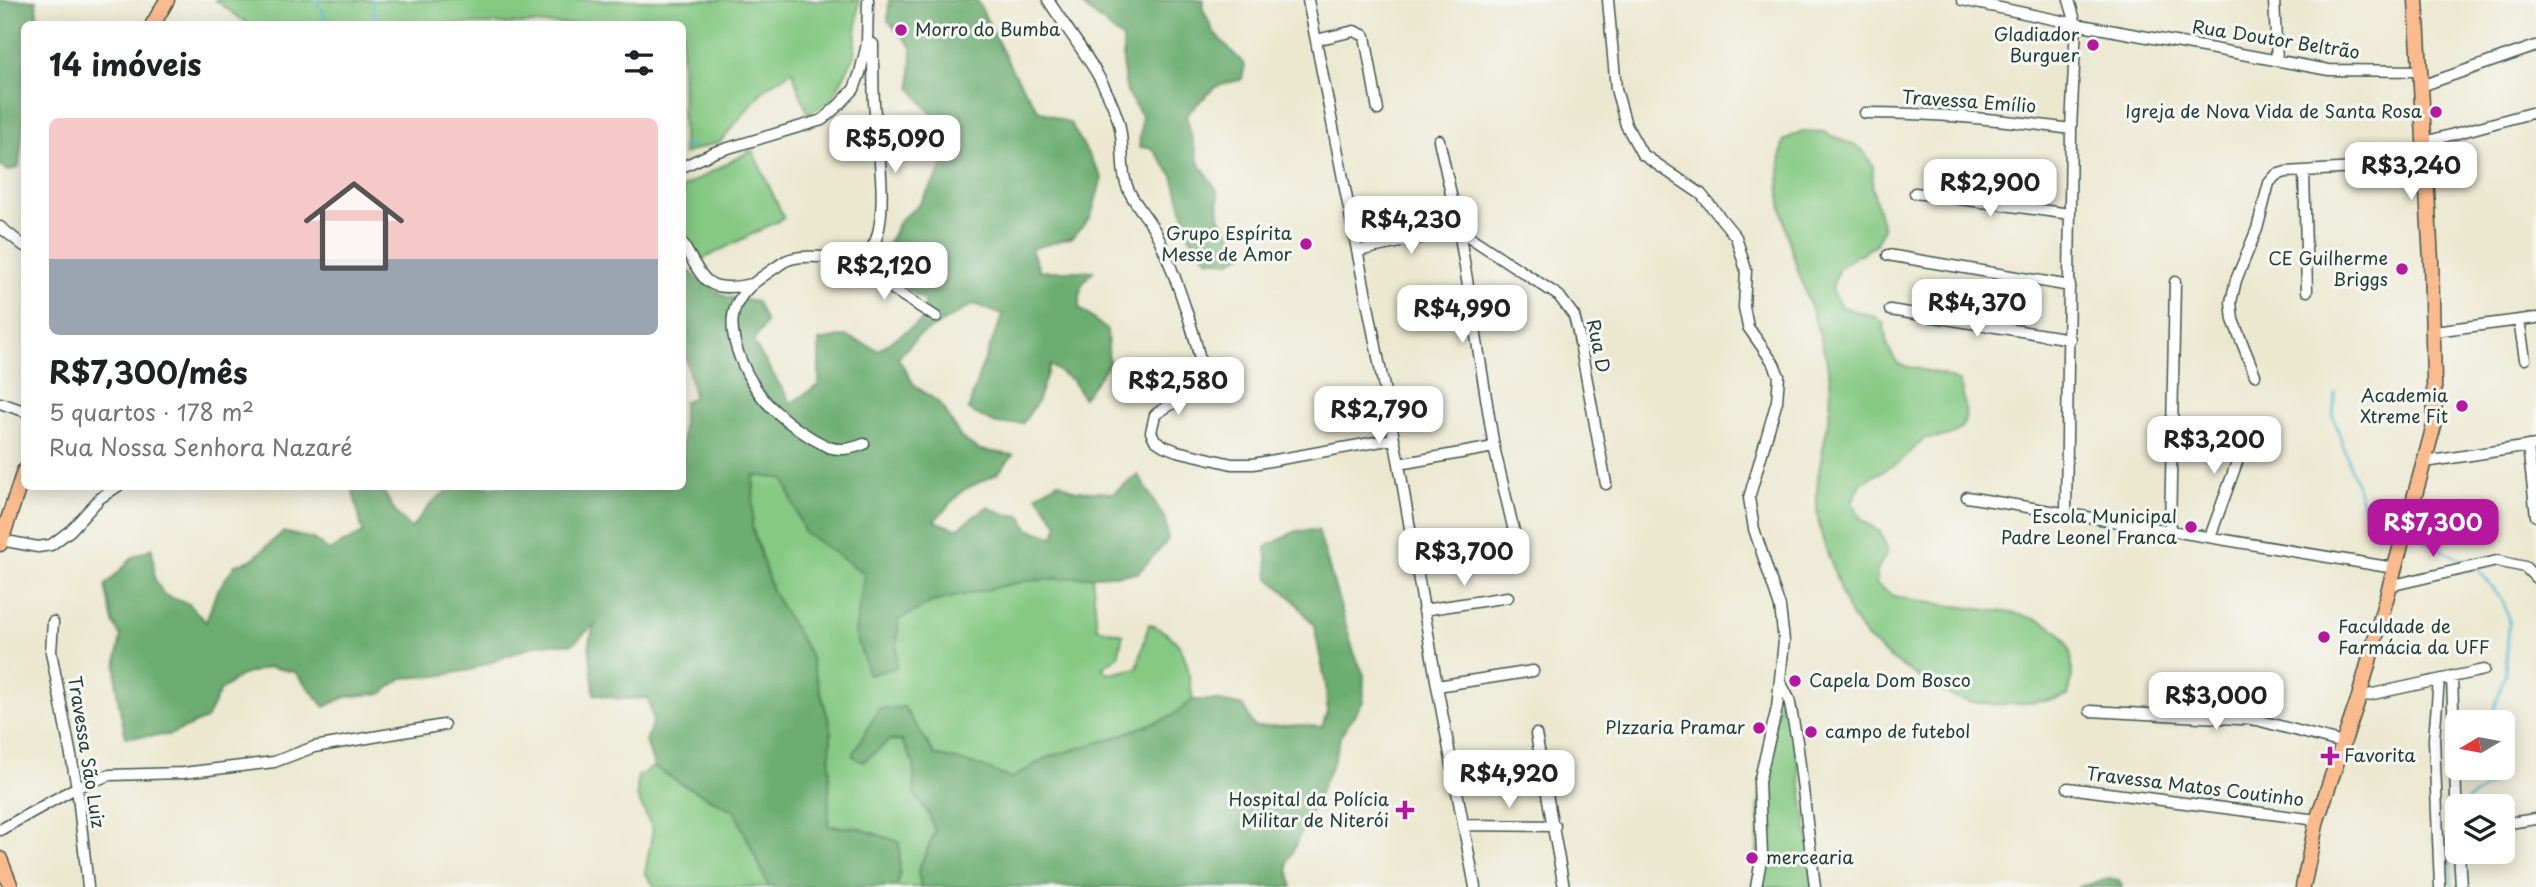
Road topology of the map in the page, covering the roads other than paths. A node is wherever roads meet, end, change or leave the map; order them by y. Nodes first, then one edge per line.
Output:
1 (167, 0) edge
2 (868, 0) edge
3 (1048, 0) edge
4 (1308, 0) edge
5 (1608, 0) edge
6 (1962, 0) edge
7 (2068, 0) edge
8 (2274, 0) edge
9 (2416, 0) edge
10 (155, 21) edge
11 (2076, 24) junction
12 (1316, 40) junction
13 (867, 44) junction
14 (2536, 46) edge
15 (2277, 61) junction
16 (2420, 78) junction
17 (1378, 110) dead end
18 (1865, 113) dead end
19 (2536, 114) edge
20 (2071, 128) junction
21 (1439, 140) dead end
22 (2425, 142) junction
23 (2426, 164) junction
24 (686, 165) edge
25 (2304, 171) junction
26 (1915, 193) dead end
27 (2070, 214) junction
28 (0, 227) edge
29 (1460, 230) junction
30 (21, 244) edge
31 (686, 250) edge
32 (1357, 251) junction
33 (860, 255) junction
34 (1888, 255) dead end
35 (2175, 282) dead end
36 (752, 284) junction
37 (2070, 286) junction
38 (2307, 291) dead end
39 (1890, 310) dead end
40 (936, 317) dead end
41 (2536, 318) edge
42 (2519, 320) junction
43 (2434, 331) junction
44 (2070, 339) junction
45 (2525, 359) dead end
46 (2255, 375) dead end
47 (0, 402) edge
48 (21, 410) edge
49 (2250, 426) dead end
50 (1393, 439) junction
51 (864, 444) dead end
52 (2532, 446) edge
53 (1494, 447) junction
54 (2425, 462) junction
55 (1399, 464) junction
56 (21, 480) edge
57 (1606, 484) dead end
58 (112, 490) edge
59 (1967, 497) dead end
60 (2066, 515) junction
61 (2536, 516) edge
62 (2169, 530) junction
63 (2210, 537) junction
64 (1, 542) edge
65 (1517, 544) dead end
66 (2394, 568) junction
67 (2536, 578) edge
68 (2389, 586) junction
69 (1508, 597) dead end
70 (1423, 610) junction
71 (53, 622) dead end
72 (2484, 670) dead end
73 (1533, 671) dead end
74 (2452, 676) junction
75 (2439, 680) junction
76 (1782, 685) junction
77 (1437, 686) junction
78 (2359, 697) junction
79 (2090, 711) dead end
80 (444, 725) dead end
81 (1536, 734) dead end
82 (2343, 743) junction
83 (77, 787) junction
84 (2068, 788) dead end
85 (2456, 794) edge
86 (2536, 819) edge
87 (2317, 820) junction
88 (2515, 822) edge
89 (1464, 825) junction
90 (1555, 826) junction
91 (0, 830) edge
92 (2437, 832) junction
93 (2445, 832) edge
94 (0, 859) edge
95 (2460, 864) edge
96 (11, 887) edge
97 (88, 887) edge
98 (1475, 887) edge
99 (1564, 887) edge
100 (1756, 887) edge
101 (1815, 887) edge
102 (2304, 887) edge
103 (2440, 887) edge
104 (2461, 887) edge

1 - 10 main road
2 - 13 street
3 - 50 street
4 - 12 street
5 - 76 street
6 - 11 street, Rua Doutor Beltrão
7 - 11 street
8 - 15 street
9 - 16 main road
11 - 15 street, Rua Doutor Beltrão
11 - 20 street
12 - 17 street
12 - 32 street
13 - 24 street
13 - 33 street
14 - 16 street, Rua Doutor Beltrão
15 - 16 street, Rua Doutor Beltrão
16 - 22 main road
18 - 20 street, Travessa Emílio
19 - 22 street
20 - 27 street
21 - 29 street
22 - 23 main road
23 - 25 street
23 - 43 main road
25 - 38 street
25 - 46 street
26 - 27 street
27 - 37 street
28 - 30 street
29 - 32 street
29 - 53 street
29 - 57 street, Rua D
31 - 36 street
32 - 50 street
33 - 36 street
33 - 40 street
34 - 37 street
35 - 62 street
36 - 51 street
37 - 44 street
39 - 44 street
41 - 42 street
42 - 43 street
42 - 45 street
43 - 54 main road
44 - 60 street
47 - 48 street
49 - 63 street
50 - 55 street
52 - 54 street
52 - 61 street
53 - 55 street
53 - 65 street
54 - 66 main road
55 - 70 street
56 - 64 main road
58 - 64 street
59 - 60 street
60 - 62 street
62 - 63 street
63 - 66 street
66 - 68 main road
67 - 68 street
68 - 78 main road
69 - 70 street
70 - 77 street
71 - 83 street, Travessa São Luiz
72 - 74 street
73 - 77 street
74 - 75 street
74 - 85 street
75 - 78 street
75 - 92 street
76 - 100 street
76 - 101 street
77 - 89 street
78 - 82 main road
79 - 82 street
80 - 83 street
81 - 90 street
82 - 87 main road
83 - 91 street
83 - 97 street, Travessa São Luiz
84 - 87 street, Travessa Matos Coutinho
86 - 88 street
87 - 102 main road
89 - 90 street
89 - 98 street
90 - 99 street
92 - 93 street
92 - 103 street
94 - 96 main road
95 - 104 street

